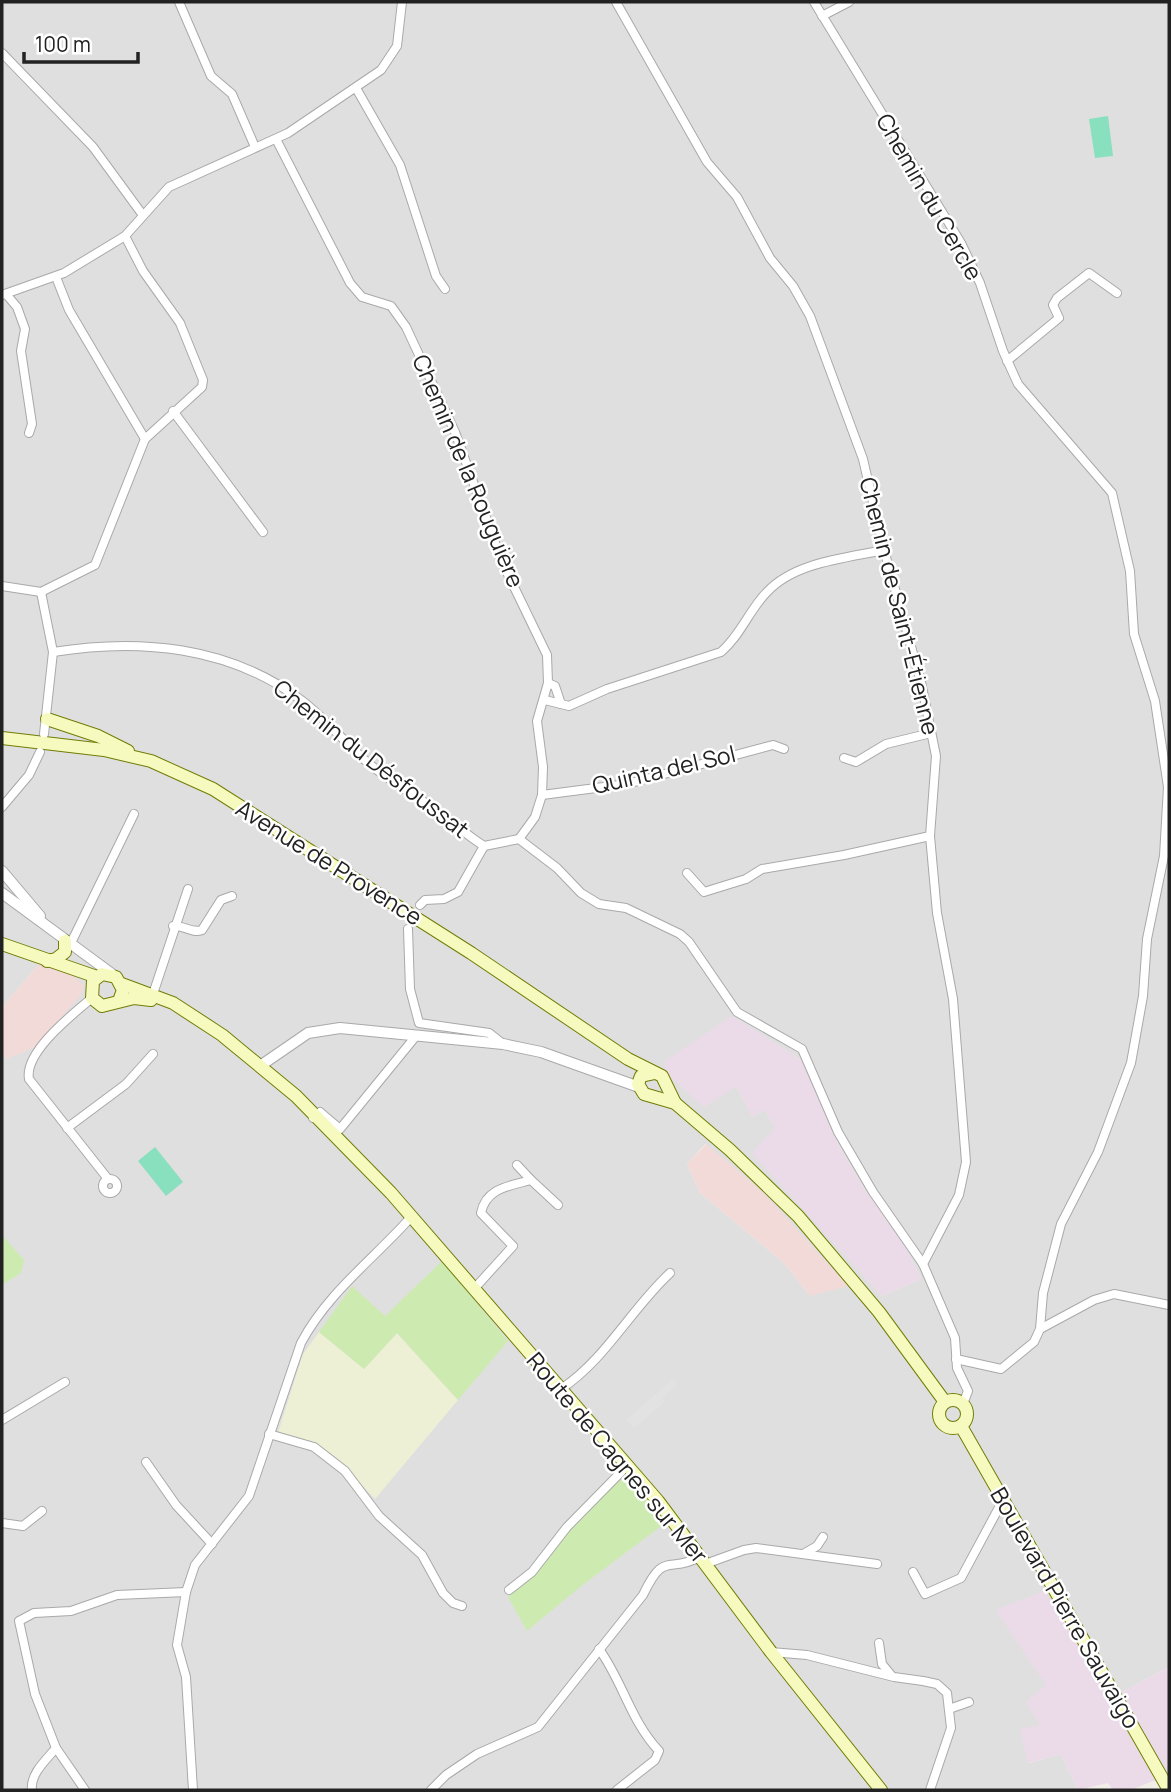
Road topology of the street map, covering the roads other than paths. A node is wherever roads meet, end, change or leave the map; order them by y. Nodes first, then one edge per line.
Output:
1 (179, 2) edge
2 (402, 2) edge
3 (616, 2) edge
4 (814, 2) edge
5 (849, 2) edge
6 (822, 16) junction
7 (2, 53) edge
8 (356, 88) junction
9 (276, 139) junction
10 (255, 147) junction
11 (142, 214) junction
12 (125, 236) junction
13 (56, 277) junction
14 (445, 289) dead end
15 (1117, 293) dead end
16 (4, 295) edge
17 (1007, 361) junction
18 (173, 411) junction
19 (29, 433) dead end
20 (145, 439) junction
21 (263, 532) dead end
22 (884, 550) junction
23 (2, 586) edge
24 (41, 592) junction
25 (53, 652) junction
26 (548, 683) junction
27 (545, 700) junction
28 (561, 704) junction
29 (47, 719) junction
30 (931, 733) junction
31 (44, 734) dead end
32 (2, 738) edge
33 (784, 749) dead end
34 (40, 751) dead end
35 (844, 758) dead end
36 (151, 761) junction
37 (542, 795) junction
38 (2, 807) edge
39 (134, 814) dead end
40 (930, 836) junction
41 (519, 839) junction
42 (484, 846) junction
43 (2, 871) edge
44 (687, 873) dead end
45 (188, 889) dead end
46 (2, 893) edge
47 (232, 896) dead end
48 (21, 901) junction
49 (420, 905) dead end
50 (173, 926) junction
51 (408, 929) dead end
52 (64, 940) junction
53 (2, 944) edge
54 (91, 960) junction
55 (47, 961) junction
56 (112, 974) junction
57 (122, 984) junction
58 (93, 987) junction
59 (153, 994) junction
60 (119, 1001) junction
61 (186, 1017) junction
62 (416, 1036) junction
63 (503, 1045) junction
64 (153, 1054) dead end
65 (628, 1059) junction
66 (263, 1070) junction
67 (655, 1073) junction
68 (637, 1082) junction
69 (665, 1094) junction
70 (292, 1104) junction
71 (313, 1118) junction
72 (67, 1128) junction
73 (517, 1165) dead end
74 (108, 1179) dead end
75 (531, 1180) junction
76 (558, 1205) dead end
77 (412, 1216) junction
78 (923, 1264) junction
79 (670, 1273) dead end
80 (473, 1290) junction
81 (1169, 1305) edge
82 (1040, 1329) junction
83 (956, 1359) junction
84 (65, 1382) dead end
85 (561, 1389) junction
86 (945, 1402) junction
87 (963, 1404) junction
88 (2, 1420) edge
89 (961, 1426) junction
90 (269, 1434) junction
91 (146, 1462) dead end
92 (628, 1465) junction
93 (1003, 1500) junction
94 (42, 1511) dead end
95 (2, 1523) edge
96 (823, 1537) dead end
97 (212, 1544) junction
98 (805, 1553) junction
99 (705, 1560) junction
100 (877, 1564) dead end
101 (913, 1572) dead end
102 (509, 1590) dead end
103 (186, 1592) junction
104 (463, 1606) dead end
105 (879, 1643) dead end
106 (599, 1649) junction
107 (771, 1652) junction
108 (894, 1677) junction
109 (969, 1702) dead end
110 (949, 1709) junction
111 (56, 1748) junction
112 (32, 1790) edge
113 (85, 1790) edge
114 (193, 1790) edge
115 (431, 1790) edge
116 (617, 1790) edge
117 (881, 1790) edge
118 (930, 1790) edge
119 (1169, 1790) edge

1 - 10 street
2 - 8 street
3 - 22 street, Chemin de Saint-Étienne
4 - 6 street, Chemin du Cercle
5 - 6 street
6 - 17 street, Chemin du Cercle
7 - 11 street
8 - 9 street
8 - 14 street
9 - 10 street
9 - 26 street, Chemin de la Rouguière
10 - 11 street
11 - 12 street
12 - 13 street
12 - 18 street
13 - 16 street
13 - 20 street
15 - 17 street
16 - 19 street
17 - 82 street, Chemin du Cercle
18 - 20 street
18 - 21 street
20 - 24 street
22 - 28 street
22 - 30 street, Chemin de Saint-Étienne
23 - 24 street
24 - 25 street
25 - 29 street
25 - 42 street, Chemin du Désfoussat
26 - 27 street, Chemin de la Rouguière
26 - 28 street
27 - 28 street
27 - 37 street, Chemin de la Rouguière
29 - 31 street
29 - 36 main road
30 - 35 street
30 - 40 street, Chemin de Saint-Étienne
32 - 36 main road, Avenue de Provence
33 - 37 street, Quinta del Sol
34 - 38 street
36 - 65 main road, Avenue de Provence
37 - 41 street, Chemin de la Rouguière
39 - 52 street
40 - 44 street
40 - 78 street, Chemin de Saint-Étienne
41 - 42 street, Chemin du Désfoussat
41 - 78 street
42 - 49 street
43 - 48 street
45 - 50 street
46 - 48 street
47 - 50 street
48 - 52 street
50 - 59 street
51 - 63 street
52 - 54 street
52 - 55 main road
53 - 55 main road
54 - 56 street
54 - 58 street
55 - 58 main road
56 - 57 main road
56 - 58 main road
57 - 59 main road, Route de Cagnes sur Mer
57 - 60 main road
58 - 60 main road
58 - 72 street
59 - 66 main road, Route de Cagnes sur Mer
60 - 61 main road, Route de Cagnes sur Mer
61 - 66 street
61 - 70 main road, Route de Cagnes sur Mer
62 - 63 street
62 - 66 street
62 - 71 street
63 - 68 street
64 - 72 street
65 - 67 main road, Avenue de Provence
65 - 68 main road, Avenue de Provence
66 - 70 main road
66 - 71 main road, Route de Cagnes sur Mer
67 - 68 main road
67 - 69 main road, Avenue de Provence
68 - 69 main road
69 - 86 main road
70 - 71 main road, Route de Cagnes sur Mer
71 - 77 main road, Route de Cagnes sur Mer
72 - 74 street
73 - 75 street
75 - 76 street
75 - 80 street
77 - 80 main road, Route de Cagnes sur Mer
77 - 90 street
78 - 83 street
79 - 85 street
80 - 85 main road, Route de Cagnes sur Mer
81 - 82 street
82 - 83 street
83 - 87 street
84 - 88 street
85 - 92 main road, Route de Cagnes sur Mer
86 - 87 main road
86 - 89 main road
87 - 89 main road
89 - 93 main road, Boulevard Pierre Sauvaigo
90 - 97 street
90 - 104 street
91 - 97 street
92 - 99 main road, Route de Cagnes sur Mer
92 - 102 street
93 - 101 street
93 - 119 main road, Boulevard Pierre Sauvaigo
94 - 95 street
96 - 98 street
97 - 103 street
98 - 99 street
98 - 100 street
99 - 106 street
99 - 107 main road, Route de Cagnes sur Mer
103 - 111 street
103 - 114 street
105 - 108 street
106 - 115 street
106 - 116 street
107 - 108 street
107 - 117 main road, Route de Cagnes sur Mer
108 - 110 street
109 - 110 street
110 - 118 street
111 - 112 street
111 - 113 street

